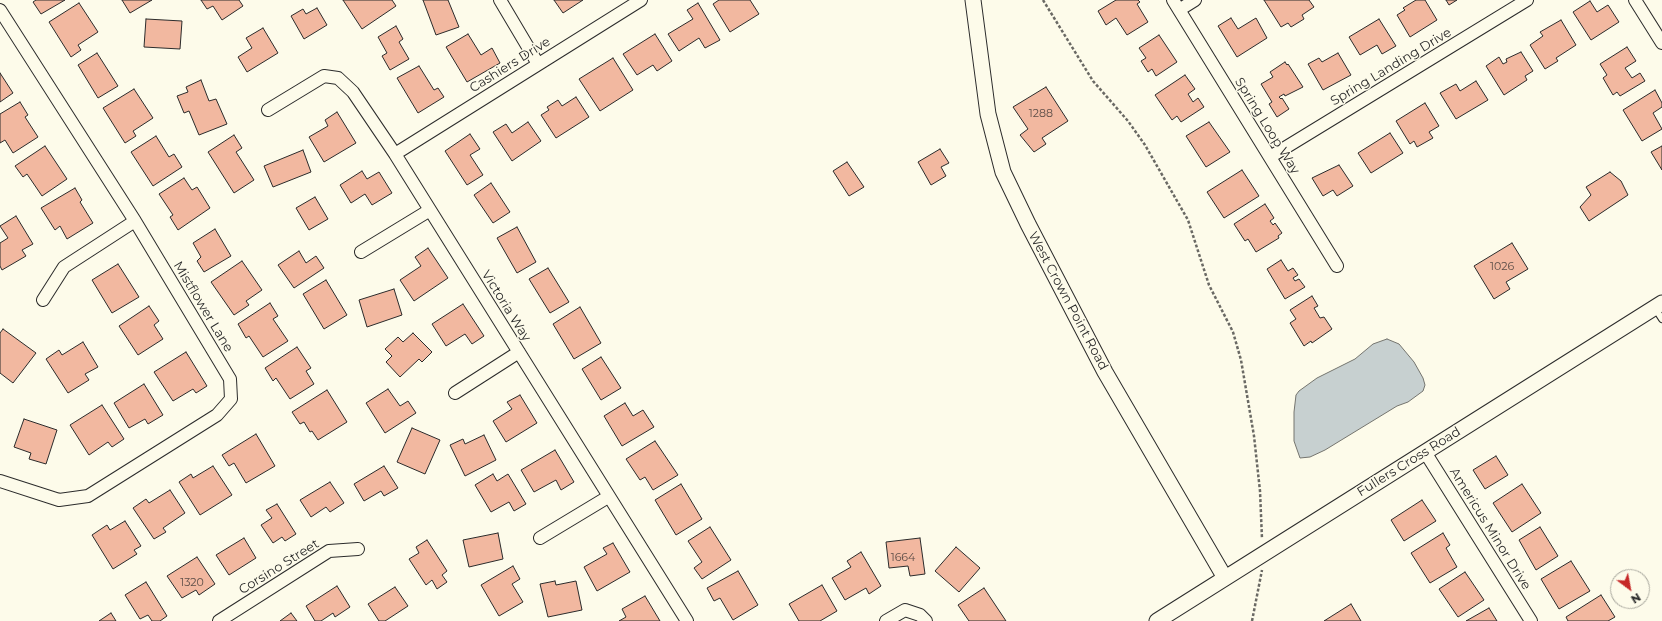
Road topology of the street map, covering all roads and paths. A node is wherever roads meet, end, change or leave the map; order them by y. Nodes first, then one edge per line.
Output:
1 (500, 0) edge
2 (641, 0) edge
3 (973, 0) edge
4 (1042, 0) edge
5 (1195, 0) edge
6 (1527, 0) edge
7 (1635, 0) edge
8 (1176, 5) edge
9 (0, 10) edge
10 (1662, 44) edge
11 (538, 64) junction
12 (268, 110) dead end
13 (395, 154) junction
14 (1270, 157) junction
15 (430, 210) junction
16 (135, 222) junction
17 (361, 252) dead end
18 (1337, 266) dead end
19 (43, 300) dead end
20 (1660, 310) edge
21 (519, 352) junction
22 (455, 392) dead end
23 (1425, 452) junction
24 (0, 481) edge
25 (608, 497) junction
26 (1262, 534) dead end
27 (540, 538) dead end
28 (358, 549) dead end
29 (1262, 565) dead end
30 (1225, 578) junction
31 (219, 621) edge
32 (687, 621) edge
33 (886, 621) edge
34 (926, 621) edge
35 (1157, 621) edge
36 (1252, 621) edge
37 (1531, 621) edge

1 - 11 street
2 - 11 street, Cashiers Drive
3 - 30 street, West Crown Point Road
4 - 26 path
5 - 8 street
6 - 14 street, Spring Landing Drive
7 - 10 street
8 - 14 street, Spring Loop Way
9 - 16 street, Mistflower Lane
11 - 13 street, Cashiers Drive
12 - 13 street, Victoria Way
13 - 15 street, Victoria Way
14 - 18 street, Spring Loop Way
15 - 17 street
15 - 21 street, Victoria Way
16 - 19 street
16 - 24 street, Mistflower Lane
20 - 23 street, Fullers Cross Road
21 - 22 street
21 - 25 street, Victoria Way
23 - 30 street, Fullers Cross Road
23 - 37 street, Americus Minor Drive
25 - 27 street
25 - 32 street, Victoria Way
28 - 31 street, Corsino Street
29 - 36 path
30 - 35 street, Fullers Cross Road
33 - 34 street

